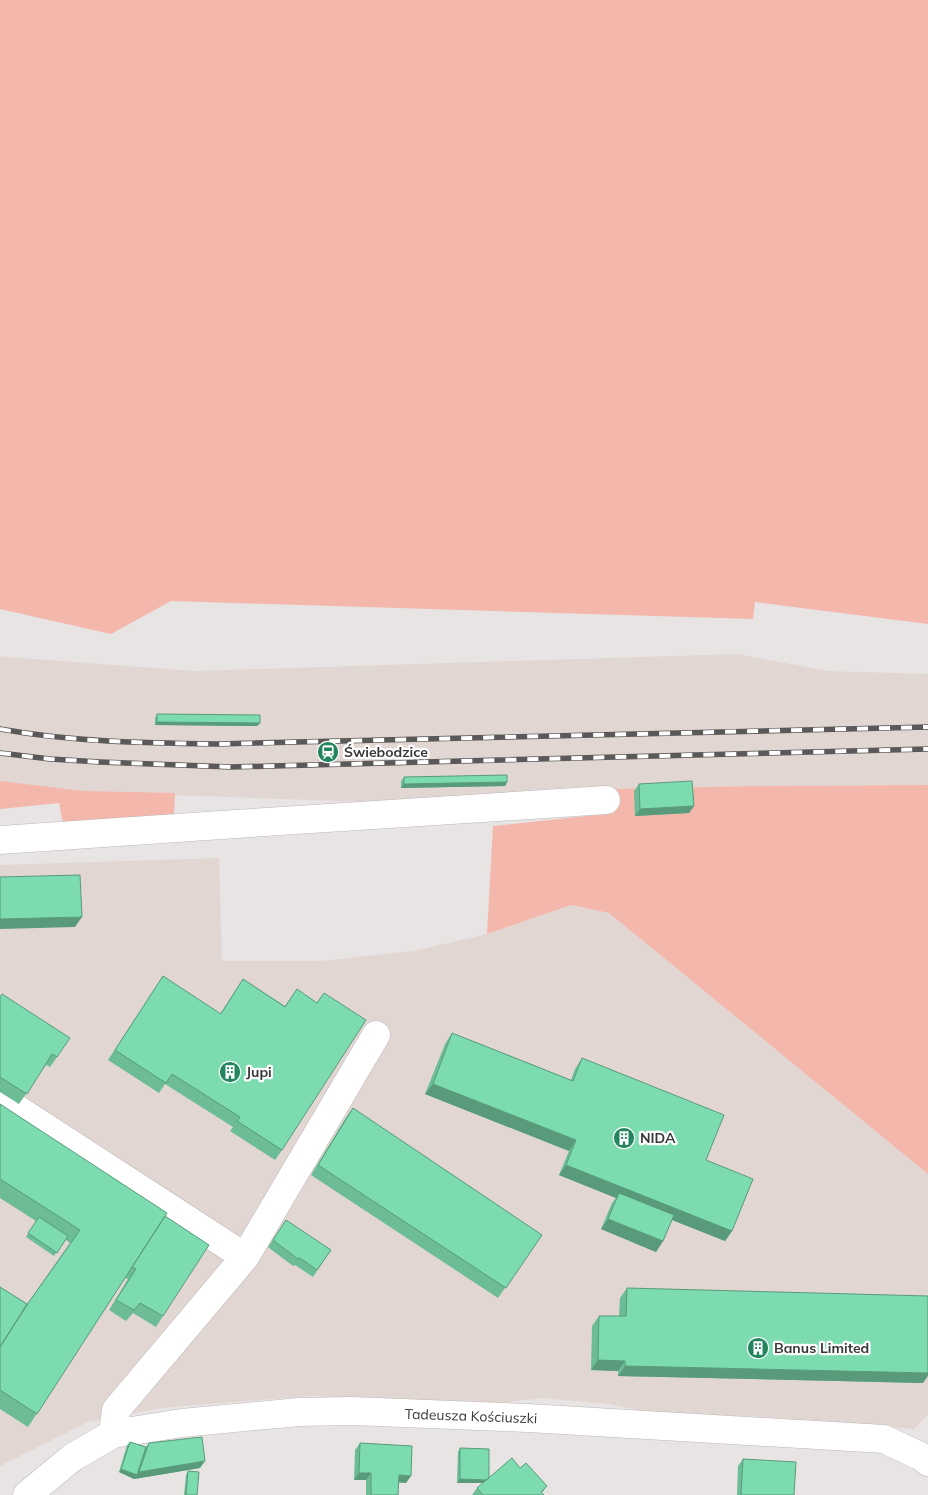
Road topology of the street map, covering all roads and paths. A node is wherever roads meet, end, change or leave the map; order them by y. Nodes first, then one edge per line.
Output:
1 (606, 800) dead end
2 (0, 840) edge
3 (376, 1035) dead end
4 (0, 1098) edge
5 (245, 1257) junction
6 (113, 1434) junction
7 (928, 1462) edge
8 (27, 1495) edge

1 - 2 street
3 - 5 street
4 - 5 street
5 - 6 street
6 - 7 street, Tadeusza Kościuszki
6 - 8 street, Tadeusza Kościuszki

